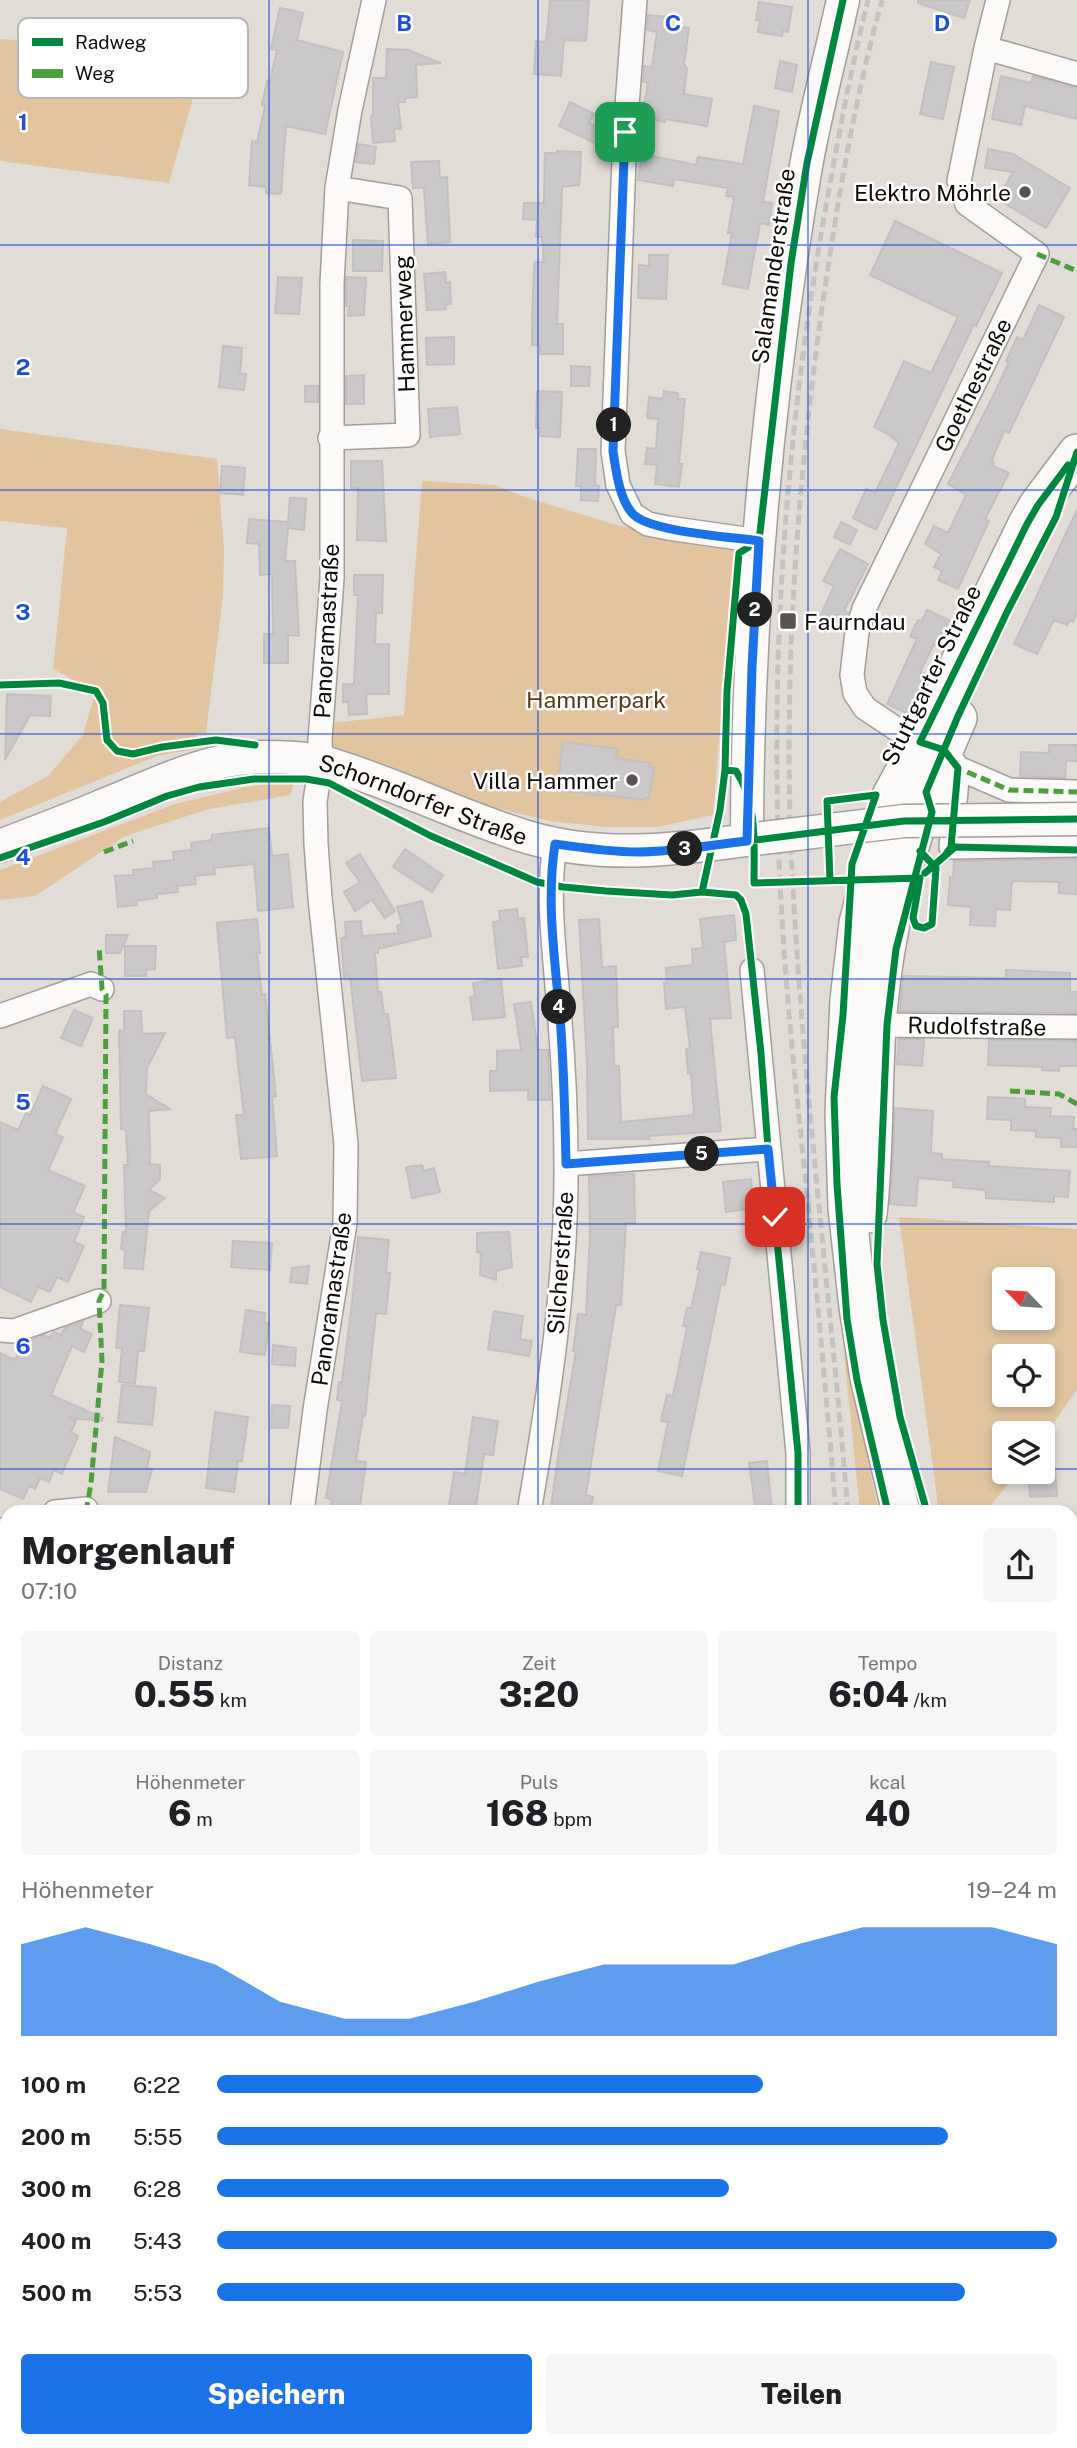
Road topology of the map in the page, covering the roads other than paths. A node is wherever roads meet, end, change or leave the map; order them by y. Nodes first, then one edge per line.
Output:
1 (374, 0) edge
2 (635, 0) edge
3 (843, 0) edge
4 (998, 0) edge
5 (986, 48) junction
6 (1077, 74) edge
7 (337, 188) junction
8 (330, 438) junction
9 (1077, 453) edge
10 (759, 541) junction
11 (941, 753) junction
12 (321, 761) junction
13 (1077, 792) edge
14 (1077, 819) edge
15 (747, 841) junction
16 (0, 845) edge
17 (1077, 845) edge
18 (553, 857) junction
19 (752, 970) dead end
20 (102, 989) dead end
21 (0, 1016) edge
22 (889, 1025) junction
23 (1077, 1027) edge
24 (768, 1149) junction
25 (566, 1164) junction
26 (99, 1301) dead end
27 (858, 1307) junction
28 (0, 1330) edge
29 (303, 1505) edge
30 (530, 1505) edge
31 (798, 1505) edge
32 (899, 1505) edge

1 - 7 street, Panoramastraße
2 - 10 street
3 - 10 street, Salamanderstraße
4 - 5 street, Goethestraße
5 - 6 street
5 - 11 street, Goethestraße
7 - 8 street, Panoramastraße
7 - 8 street, Hammerweg
8 - 12 street, Panoramastraße
9 - 11 main road, Stuttgarter Straße
10 - 15 street, Salamanderstraße
11 - 13 street
11 - 17 street
11 - 22 main road, Stuttgarter Straße
11 - 27 main road, Stuttgarter Straße
12 - 16 street, Schorndorfer Straße
12 - 18 street, Schorndorfer Straße
12 - 29 street, Panoramastraße
14 - 15 street, Schorndorfer Straße, bridge
15 - 18 street, Schorndorfer Straße
18 - 25 street, Silcherstraße
19 - 24 street
20 - 21 street
22 - 23 street, Rudolfstraße
22 - 27 main road, Stuttgarter Straße
24 - 25 street
24 - 31 street
25 - 30 street, Silcherstraße
26 - 28 street
27 - 32 main road, Stuttgarter Straße

